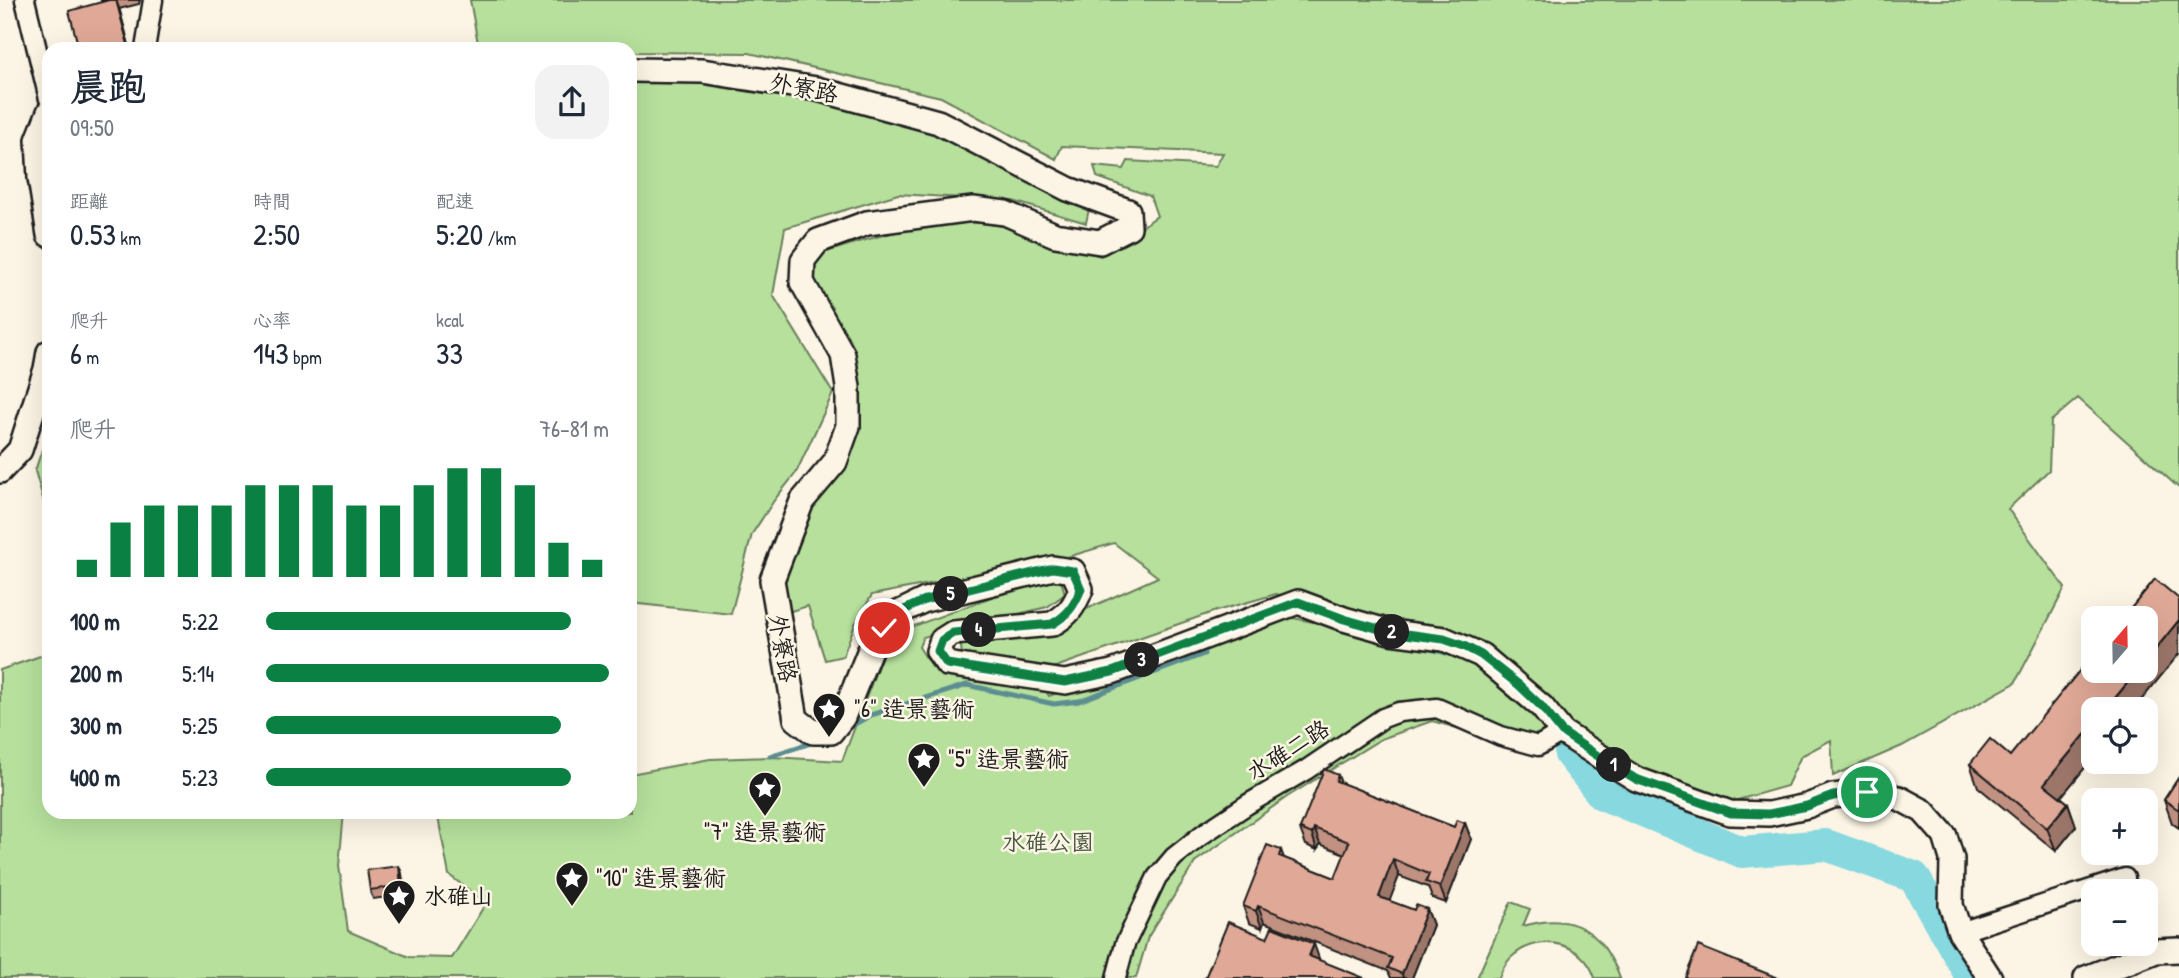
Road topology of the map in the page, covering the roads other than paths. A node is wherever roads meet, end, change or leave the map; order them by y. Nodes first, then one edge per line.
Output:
1 (25, 0) edge
2 (153, 0) edge
3 (146, 42) edge
4 (42, 70) edge
5 (637, 70) edge
6 (42, 130) edge
7 (42, 191) edge
8 (42, 381) edge
9 (0, 471) edge
10 (1562, 732) junction
11 (2125, 878) dead end
12 (1960, 932) junction
13 (2179, 950) edge
14 (1116, 978) edge
15 (1990, 978) edge
16 (2086, 978) edge

1 - 4 street
2 - 3 street
5 - 10 street, 外寮路
6 - 7 street
8 - 9 street
10 - 12 street
10 - 14 street, 水碓二路
11 - 12 street
12 - 15 street
13 - 16 street

